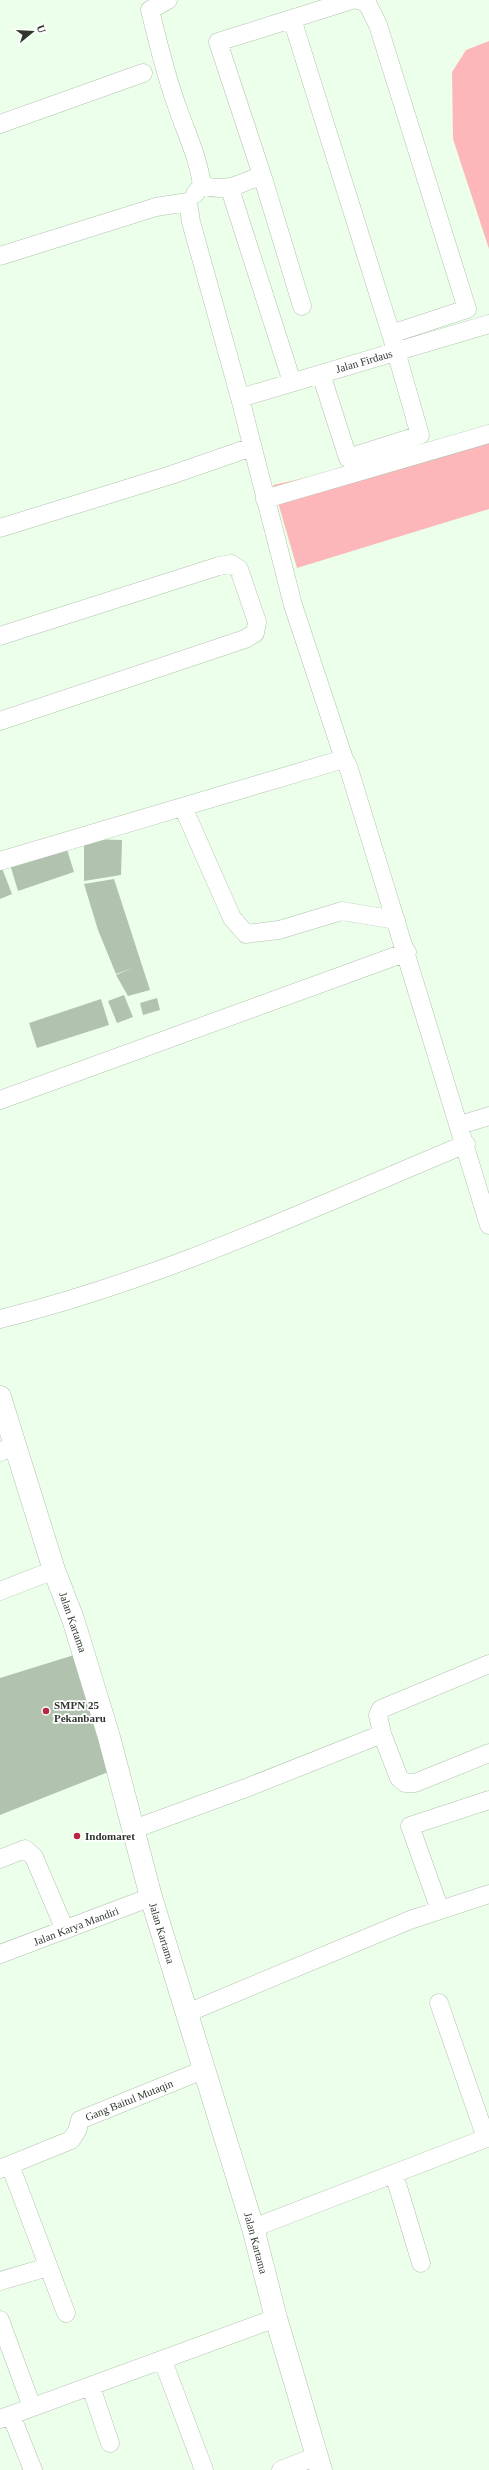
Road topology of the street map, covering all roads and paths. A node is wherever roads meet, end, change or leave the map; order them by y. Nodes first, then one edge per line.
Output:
1 (168, 0) edge
2 (352, 0) edge
3 (358, 0) edge
4 (292, 19) junction
5 (143, 73) dead end
6 (0, 124) edge
7 (262, 175) junction
8 (202, 184) junction
9 (230, 189) junction
10 (188, 202) junction
11 (0, 256) edge
12 (302, 306) dead end
13 (489, 324) edge
14 (391, 334) junction
15 (396, 352) junction
16 (321, 374) junction
17 (292, 382) junction
18 (240, 398) junction
19 (489, 434) edge
20 (252, 447) junction
21 (265, 499) junction
22 (0, 528) edge
23 (0, 636) edge
24 (0, 721) edge
25 (344, 759) junction
26 (183, 807) junction
27 (0, 861) edge
28 (396, 920) junction
29 (407, 952) junction
30 (0, 1100) edge
31 (489, 1116) edge
32 (460, 1125) junction
33 (466, 1144) junction
34 (489, 1225) edge
35 (0, 1319) edge
36 (0, 1397) edge
37 (7, 1448) edge
38 (54, 1570) junction
39 (0, 1591) edge
40 (489, 1664) edge
41 (382, 1734) junction
42 (489, 1752) edge
43 (489, 1800) edge
44 (134, 1829) junction
45 (0, 1859) edge
46 (489, 1894) edge
47 (151, 1897) junction
48 (440, 1910) junction
49 (65, 1930) junction
50 (0, 1954) edge
51 (439, 2003) dead end
52 (187, 2013) junction
53 (204, 2070) junction
54 (488, 2138) edge
55 (5, 2167) edge
56 (394, 2174) junction
57 (253, 2228) junction
58 (421, 2263) dead end
59 (48, 2267) junction
60 (0, 2281) edge
61 (66, 2313) dead end
62 (276, 2318) junction
63 (0, 2320) edge
64 (163, 2361) junction
65 (91, 2387) junction
66 (32, 2407) junction
67 (5, 2417) edge
68 (110, 2442) dead end
69 (319, 2463) edge
70 (33, 2470) edge
71 (204, 2470) edge
72 (281, 2470) edge

1 - 8 street
2 - 4 street
3 - 14 street
4 - 7 street
4 - 14 street
5 - 6 street
7 - 9 street
7 - 12 street
8 - 9 street
8 - 10 street
9 - 17 street
10 - 11 street
10 - 18 street
13 - 15 street, Jalan Firdaus
14 - 15 street
15 - 16 street, Jalan Firdaus
15 - 16 street
16 - 17 street, Jalan Firdaus
17 - 18 street, Jalan Firdaus
18 - 20 street
19 - 21 street
20 - 21 street
20 - 22 street
21 - 25 street
23 - 24 street
25 - 26 street
25 - 28 street
26 - 27 street
26 - 28 street
28 - 29 street
29 - 30 street
29 - 32 street
31 - 32 street
32 - 33 street
33 - 34 street
33 - 35 street
36 - 37 main road, Jalan Kartama
37 - 38 main road, Jalan Kartama
38 - 39 street
38 - 44 main road, Jalan Kartama
40 - 41 street
41 - 42 street
41 - 44 street
43 - 48 street
44 - 47 main road, Jalan Kartama
45 - 49 street
46 - 48 street
47 - 49 street, Jalan Karya Mandiri
47 - 52 main road, Jalan Kartama
48 - 52 street
49 - 50 street, Jalan Karya Mandiri
51 - 54 street
52 - 53 main road, Jalan Kartama
53 - 55 street, Gang Baitul Mutaqin
53 - 57 main road, Jalan Kartama
54 - 56 street
55 - 59 street
56 - 57 street
56 - 58 street
57 - 62 main road, Jalan Kartama
59 - 60 street
59 - 61 street
62 - 64 street
62 - 69 main road, Jalan Kartama
63 - 66 street
64 - 65 street
64 - 71 street
65 - 66 street
65 - 68 street
66 - 67 street
67 - 70 street
69 - 72 street

